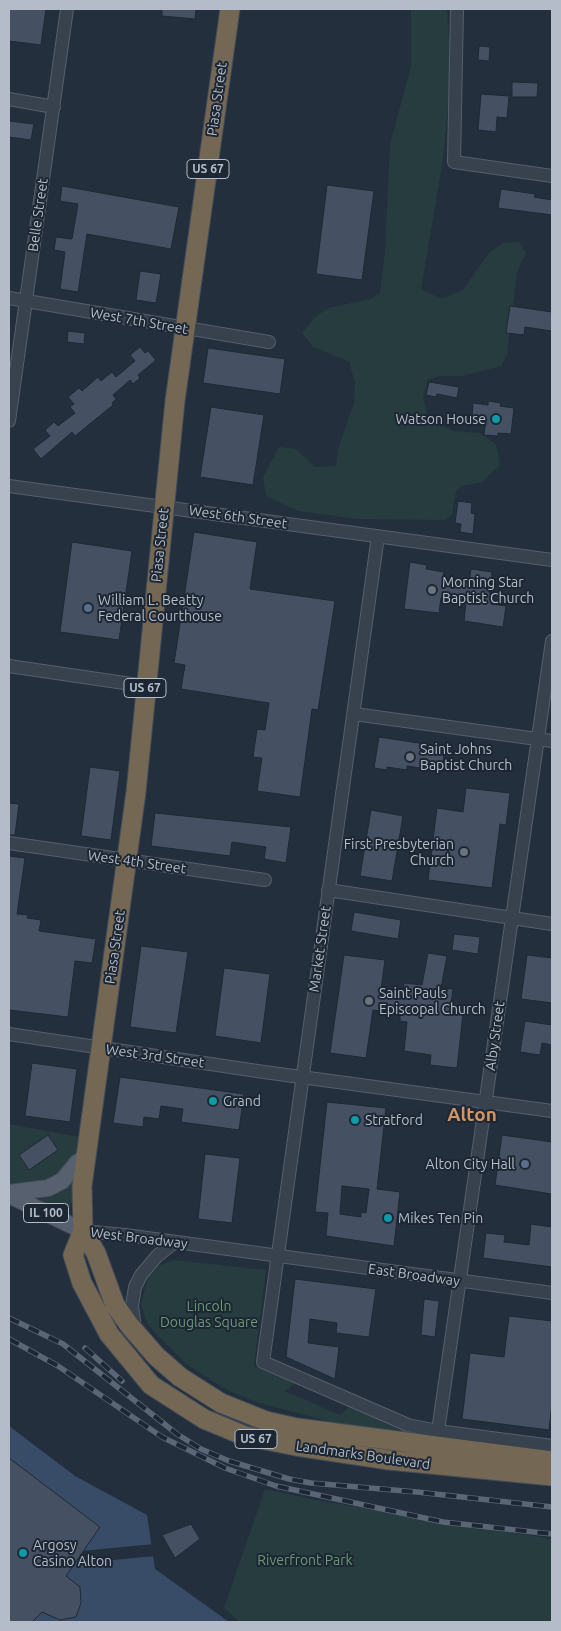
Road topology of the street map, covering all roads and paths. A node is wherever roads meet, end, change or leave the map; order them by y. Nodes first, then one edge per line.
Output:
1 (68, 9) edge
2 (230, 9) edge
3 (457, 9) edge
4 (9, 98) edge
5 (54, 107) junction
6 (552, 176) edge
7 (9, 298) edge
8 (26, 301) junction
9 (186, 329) junction
10 (269, 342) dead end
11 (9, 421) edge
12 (9, 486) edge
13 (164, 507) junction
14 (378, 536) junction
15 (552, 560) edge
16 (552, 641) edge
17 (9, 666) edge
18 (145, 686) junction
19 (354, 714) junction
20 (538, 739) junction
21 (552, 740) edge
22 (9, 843) edge
23 (127, 862) junction
24 (265, 880) dead end
25 (328, 890) junction
26 (512, 918) junction
27 (552, 924) edge
28 (9, 1034) edge
29 (101, 1048) junction
30 (302, 1078) junction
31 (486, 1102) junction
32 (552, 1111) edge
33 (86, 1158) junction
34 (9, 1194) edge
35 (83, 1231) junction
36 (175, 1242) junction
37 (276, 1256) junction
38 (461, 1281) junction
39 (552, 1293) edge
40 (139, 1338) junction
41 (438, 1431) junction
42 (552, 1446) edge
43 (552, 1460) edge
44 (552, 1476) edge

1 - 5 street, Belle Street
2 - 9 highway, Piasa Street / US 67
3 - 6 street
4 - 5 street
5 - 8 street, Belle Street
7 - 8 street, West 7th Street
8 - 9 street, West 7th Street
8 - 11 street, Belle Street
9 - 10 street, West 7th Street
9 - 13 highway, Piasa Street / US 67
12 - 13 street, West 6th Street
13 - 14 street, West 6th Street
13 - 18 highway, Piasa Street / US 67
14 - 15 street, West 6th Street
14 - 19 street, Market Street
16 - 20 street, Alby Street
17 - 18 street
18 - 23 highway, Piasa Street / US 67
19 - 20 street
19 - 25 street, Market Street
20 - 21 street
20 - 26 street, Alby Street
22 - 23 street, West 4th Street
23 - 24 street, West 4th Street
23 - 29 highway, Piasa Street / US 67
25 - 26 street
25 - 30 street, Market Street
26 - 27 street
26 - 31 street, Alby Street
28 - 29 street, West 3rd Street
29 - 30 street, West 3rd Street
29 - 33 highway, Piasa Street / US 67
30 - 31 street, West 3rd Street
30 - 37 street, Market Street
31 - 32 street, West 3rd Street
31 - 38 street, Alby Street
33 - 34 main road
33 - 35 highway, Piasa Street / US 67
34 - 35 main road, West Broadway / IL 100
35 - 36 street, West Broadway
35 - 40 highway, Landmarks Boulevard / US 67
35 - 44 highway, Landmarks Boulevard / US 67
36 - 37 street, West Broadway
36 - 40 street
37 - 38 street, East Broadway
37 - 41 street, Market Street
38 - 39 street, East Broadway
38 - 41 street, Alby Street
40 - 43 highway, Landmarks Boulevard / US 67
41 - 42 street

